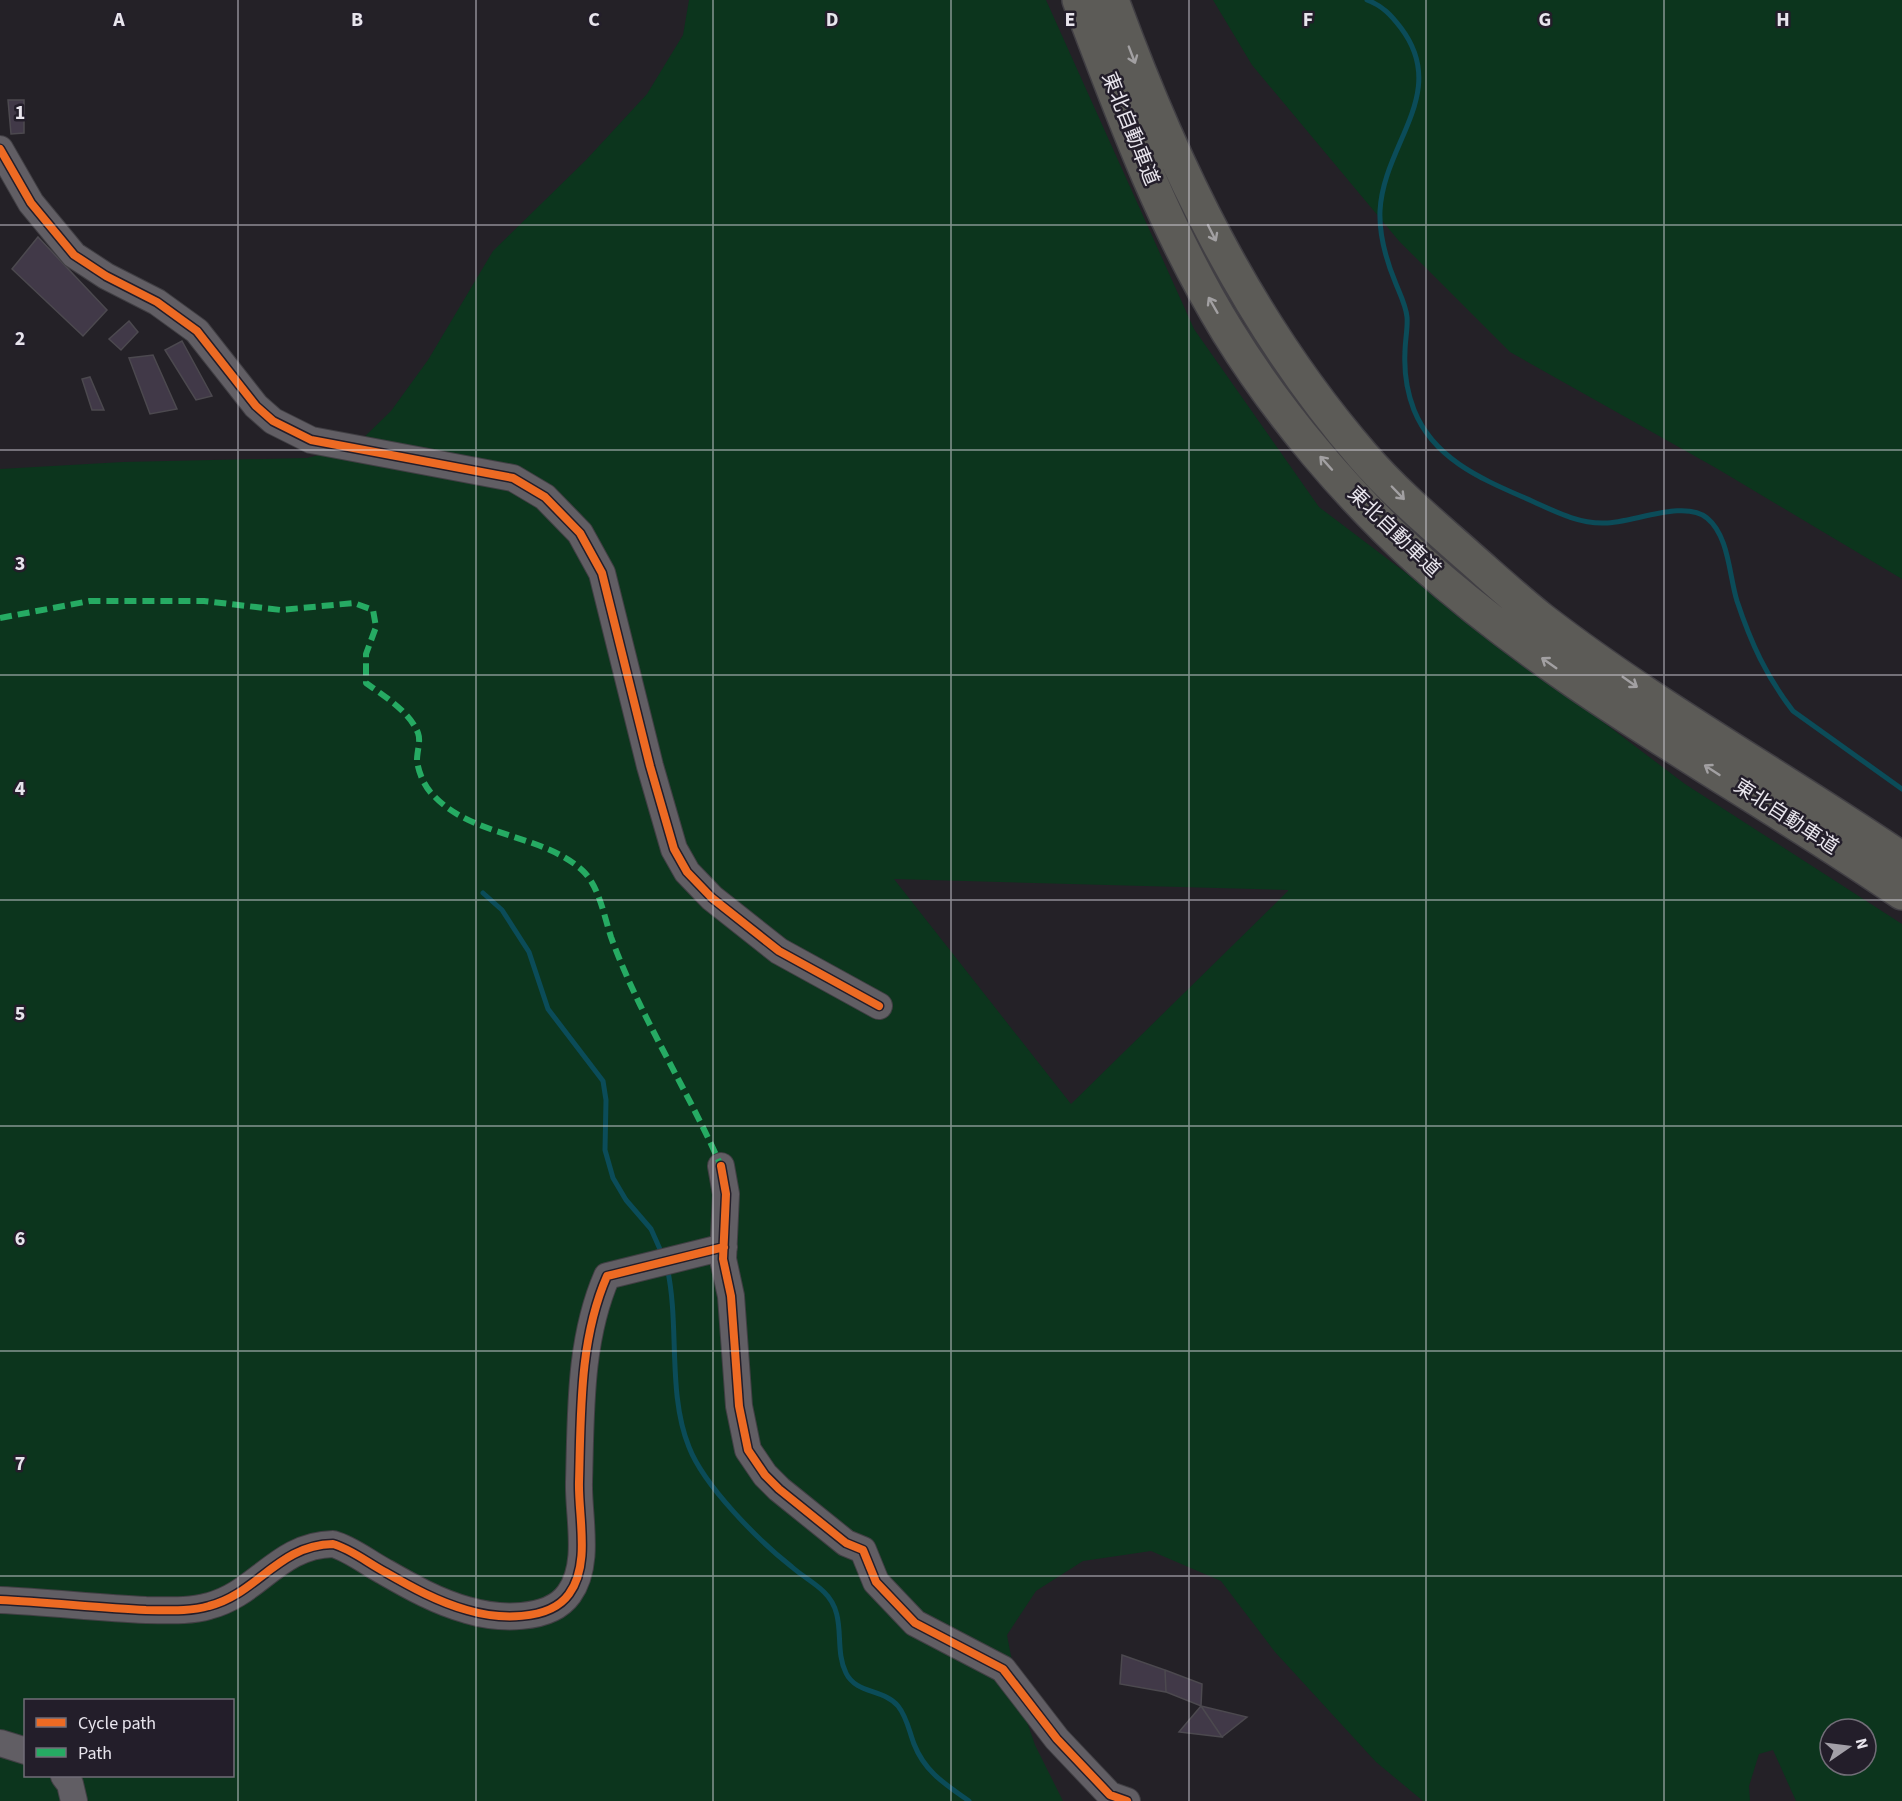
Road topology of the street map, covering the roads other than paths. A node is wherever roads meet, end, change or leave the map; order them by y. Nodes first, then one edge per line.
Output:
1 (1079, 0) edge
2 (1112, 0) edge
3 (0, 149) edge
4 (1902, 859) edge
5 (1902, 893) edge
6 (879, 1006) dead end
7 (721, 1166) dead end
8 (717, 1248) junction
9 (0, 1600) edge
10 (0, 1743) edge
11 (24, 1750) edge
12 (65, 1777) edge
13 (74, 1801) edge
14 (1127, 1801) edge

5 -> 1 highway, 東北自動車道
2 -> 4 highway, 東北自動車道
3 - 6 street
7 - 8 street
8 - 9 street
8 - 14 street
10 - 11 street
12 - 13 street

